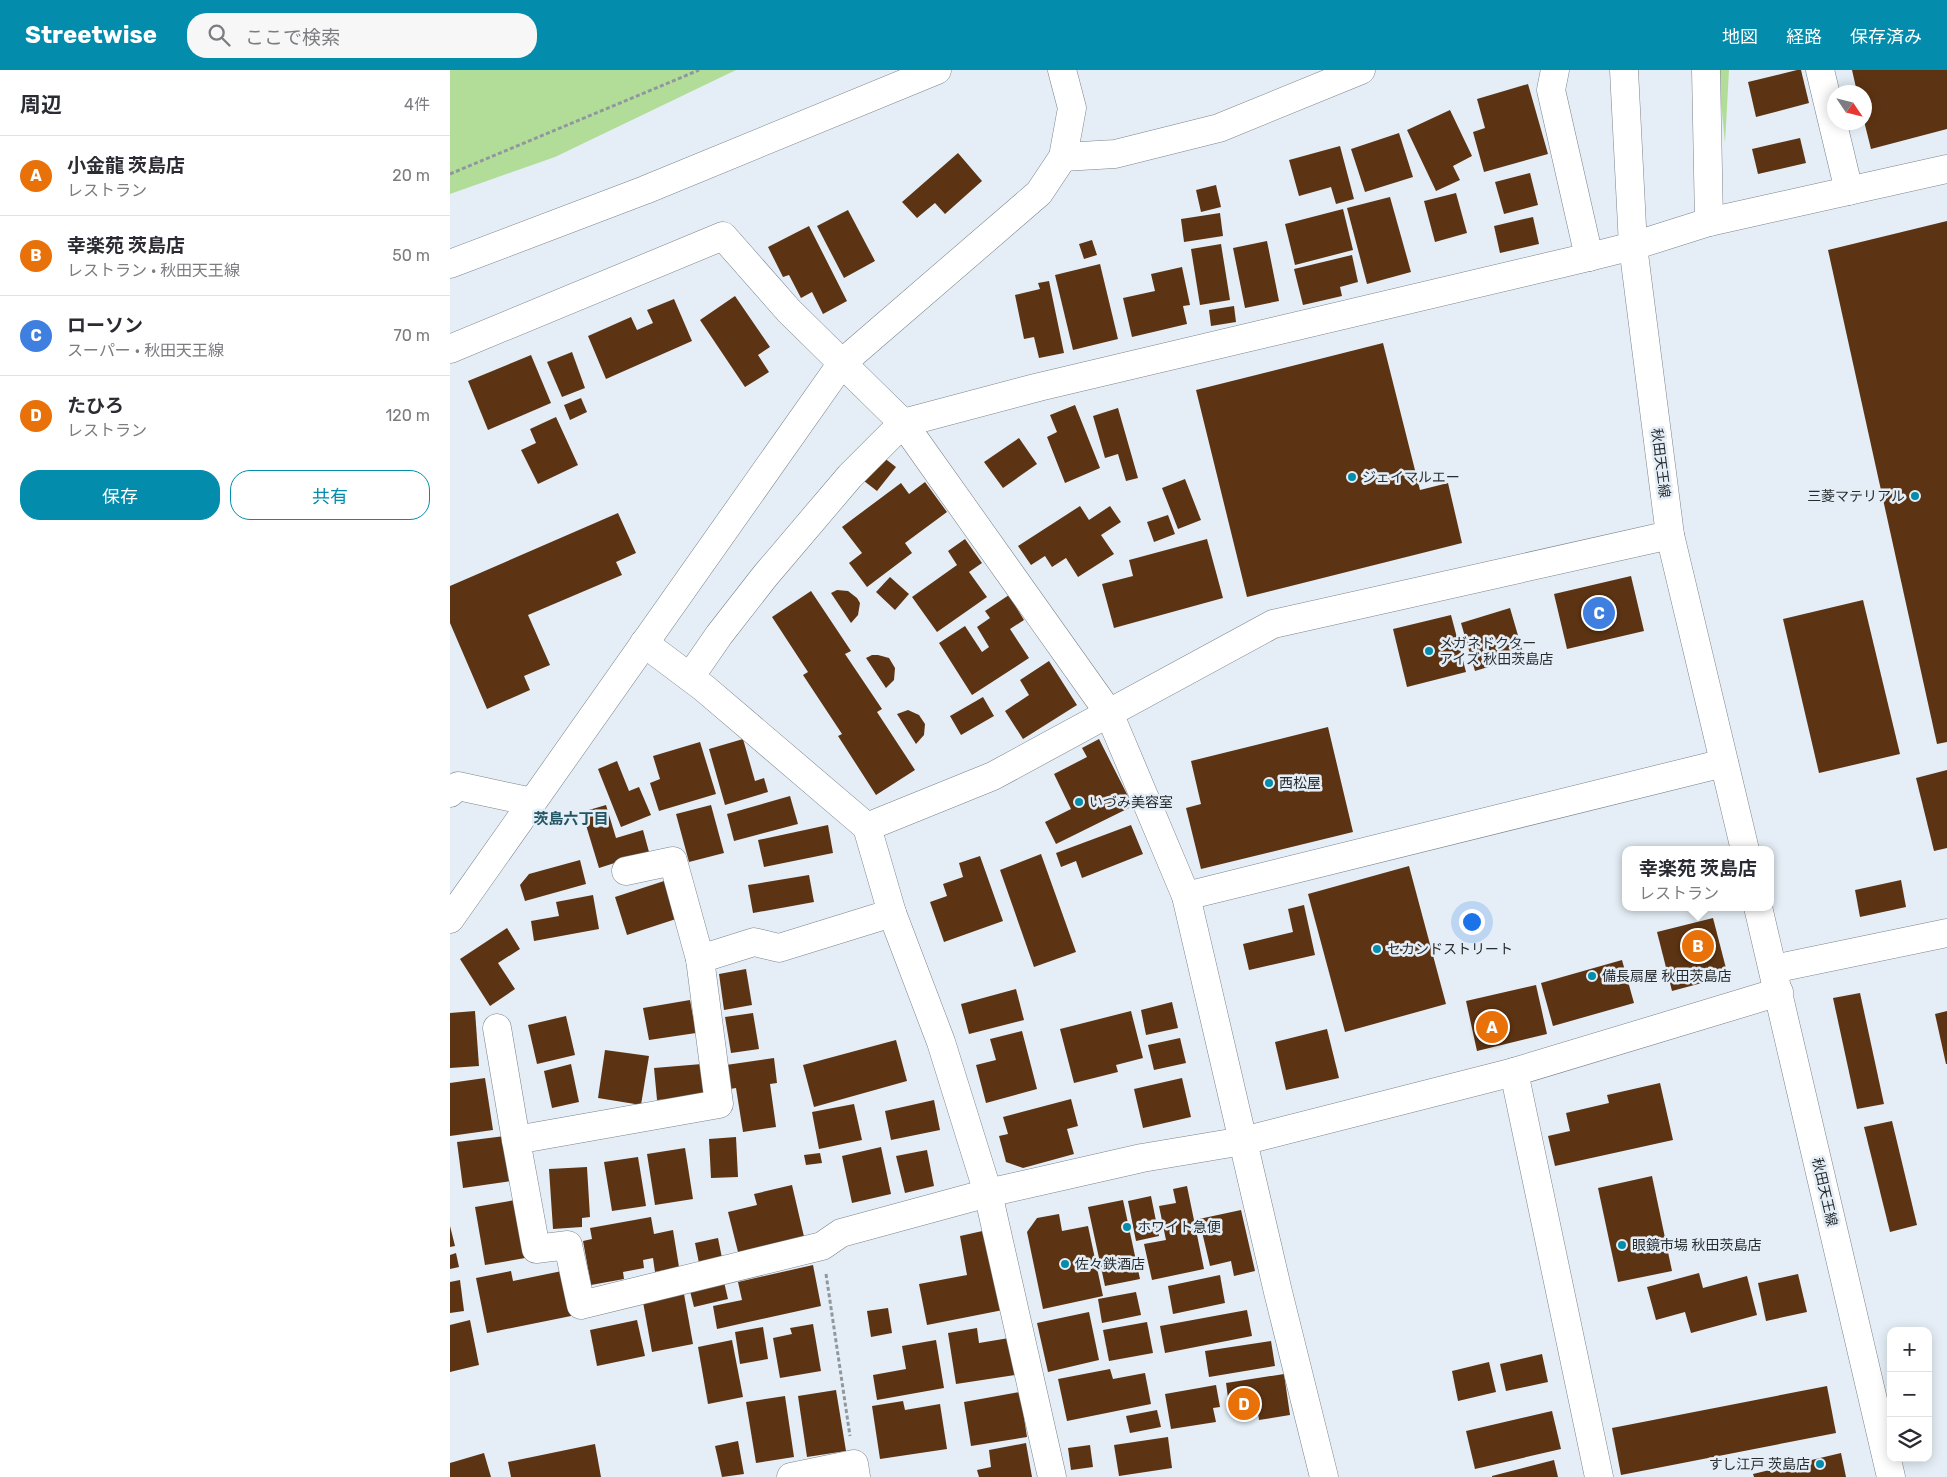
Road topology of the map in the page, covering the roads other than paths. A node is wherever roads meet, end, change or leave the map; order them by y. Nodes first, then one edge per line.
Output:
1 (937, 70) edge
2 (1062, 70) edge
3 (1361, 70) edge
4 (1555, 70) edge
5 (1624, 70) edge
6 (1706, 70) edge
7 (1820, 70) edge
8 (1063, 156) junction
9 (1947, 168) edge
10 (1849, 191) junction
11 (1709, 222) junction
12 (1633, 246) junction
13 (1589, 257) junction
14 (450, 264) edge
15 (450, 349) edge
16 (842, 363) junction
17 (904, 423) junction
18 (1670, 535) junction
19 (644, 643) junction
20 (690, 677) junction
21 (1109, 713) junction
22 (1724, 763) junction
23 (450, 793) edge
24 (532, 802) junction
25 (867, 826) junction
26 (1744, 846) edge
27 (626, 871) dead end
28 (1186, 896) junction
29 (1759, 911) edge
30 (892, 914) junction
31 (450, 919) edge
32 (1947, 934) edge
33 (700, 959) junction
34 (1776, 980) junction
35 (497, 1028) dead end
36 (1514, 1072) junction
37 (516, 1140) junction
38 (1243, 1141) junction
39 (988, 1193) junction
40 (855, 1471) edge
41 (791, 1477) edge
42 (1052, 1477) edge
43 (1324, 1477) edge
44 (1599, 1477) edge
45 (1891, 1477) edge

1 - 14 street
2 - 8 street
3 - 8 street
4 - 13 street
5 - 12 street, 秋田天王線
6 - 11 street
7 - 10 street
8 - 16 street
9 - 10 street
10 - 11 street
11 - 12 street
12 - 13 street
12 - 18 street, 秋田天王線
13 - 17 street
15 - 16 street
16 - 17 street
16 - 19 street
17 - 20 street
17 - 21 street
18 - 21 street
18 - 22 street, 秋田天王線
19 - 20 street
19 - 24 street
20 - 25 street
21 - 25 street
21 - 28 street
22 - 26 street, 秋田天王線
22 - 28 street
23 - 24 street
24 - 31 street
25 - 30 street
27 - 33 street
28 - 38 street
29 - 34 street, 秋田天王線
30 - 33 street
30 - 39 street
32 - 34 street
33 - 37 street
34 - 36 street
34 - 45 street, 秋田天王線
35 - 37 street
36 - 38 street
36 - 44 street
37 - 39 street
38 - 39 street
38 - 43 street
39 - 42 street
40 - 41 street

